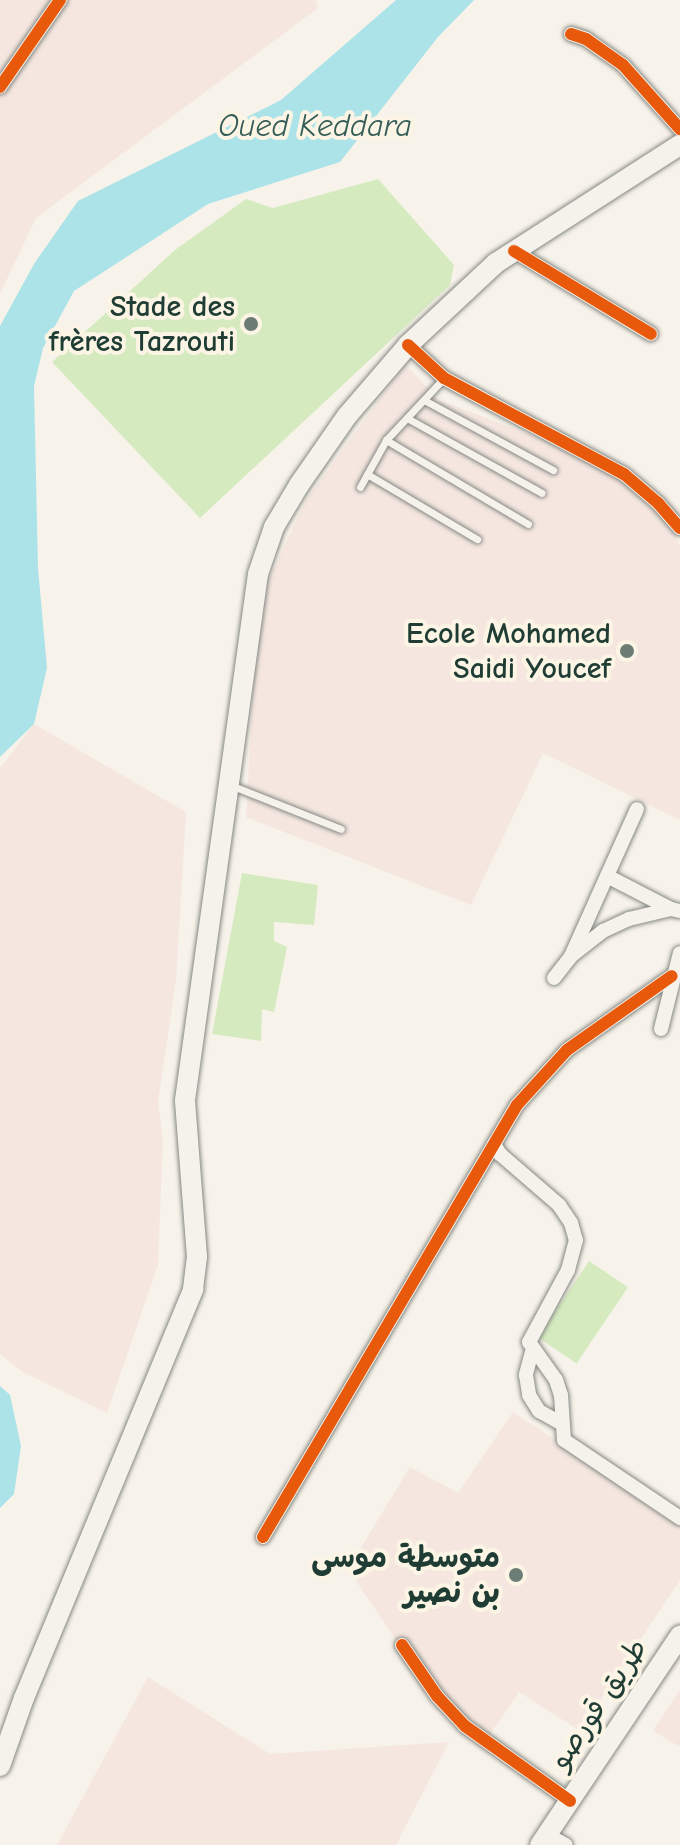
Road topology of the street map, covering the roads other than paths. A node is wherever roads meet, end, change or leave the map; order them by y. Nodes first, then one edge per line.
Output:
1 (60, 0) edge
2 (571, 34) dead end
3 (0, 87) edge
4 (680, 129) edge
5 (680, 145) edge
6 (514, 251) junction
7 (651, 334) dead end
8 (408, 345) junction
9 (444, 378) junction
10 (424, 400) junction
11 (407, 418) junction
12 (386, 440) junction
13 (553, 470) dead end
14 (367, 474) junction
15 (360, 487) dead end
16 (542, 493) dead end
17 (528, 524) dead end
18 (680, 528) edge
19 (477, 539) dead end
20 (230, 786) junction
21 (637, 809) dead end
22 (341, 829) dead end
23 (607, 876) junction
24 (675, 910) edge
25 (680, 953) edge
26 (571, 956) junction
27 (672, 976) junction
28 (554, 978) dead end
29 (661, 1029) dead end
30 (494, 1144) junction
31 (533, 1348) junction
32 (561, 1423) junction
33 (680, 1518) edge
34 (263, 1537) dead end
35 (680, 1636) edge
36 (402, 1645) dead end
37 (0, 1766) edge
38 (570, 1801) junction
39 (544, 1840) edge
40 (566, 1845) edge

1 - 3 street
2 - 4 street
5 - 6 main road
6 - 7 street
6 - 8 main road
8 - 9 street
8 - 20 main road
9 - 10 lane
9 - 18 street
10 - 11 lane
10 - 13 lane
11 - 12 lane
11 - 16 lane
12 - 14 lane
12 - 17 lane
14 - 15 lane
14 - 19 lane
20 - 22 lane
20 - 37 main road
21 - 23 street
23 - 24 street
23 - 26 street
24 - 26 street
25 - 27 street
26 - 28 street
27 - 29 street
27 - 30 street
30 - 31 street
30 - 34 street
31 - 32 street
31 - 32 street
32 - 33 street
35 - 38 main road, طريق قورصو
36 - 38 street
38 - 39 main road, طريق قورصو
39 - 40 street

